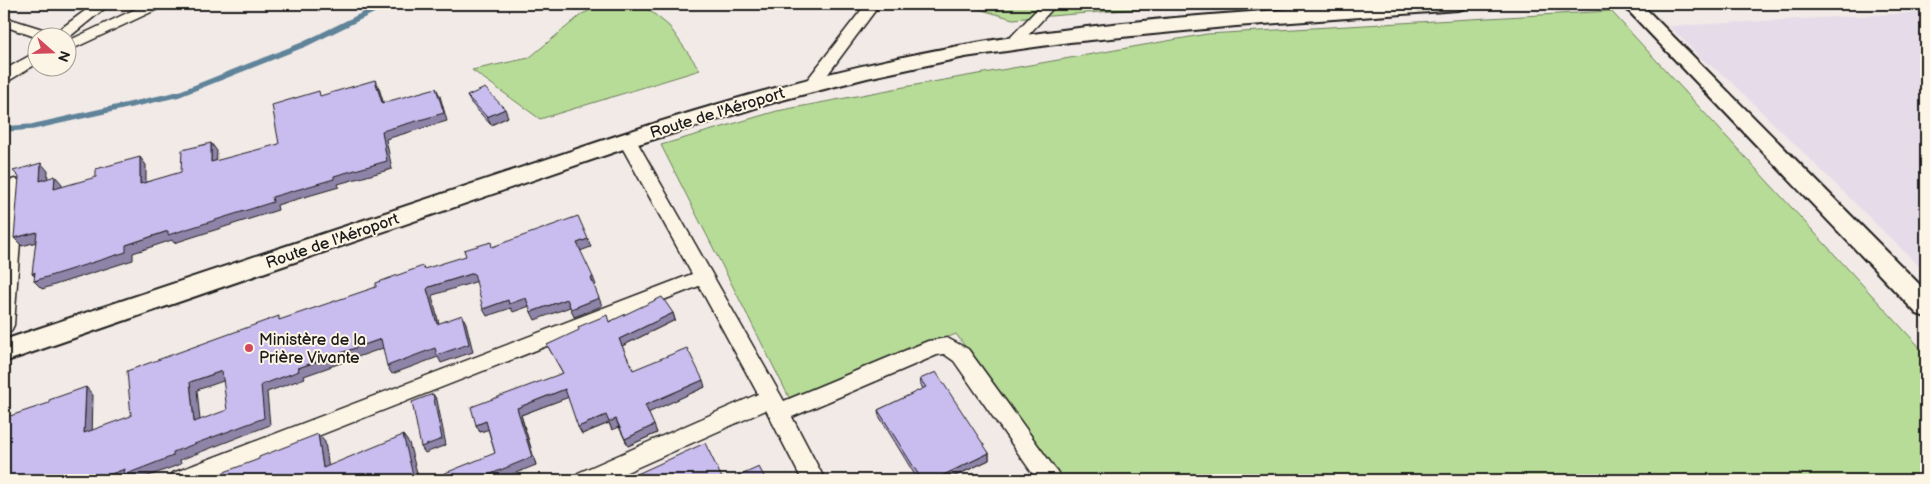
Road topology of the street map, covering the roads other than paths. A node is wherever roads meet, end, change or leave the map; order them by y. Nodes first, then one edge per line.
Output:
1 (103, 4) edge
2 (156, 4) edge
3 (873, 4) edge
4 (1050, 4) edge
5 (1458, 4) edge
6 (1631, 4) edge
7 (4, 21) edge
8 (70, 28) edge
9 (28, 29) edge
10 (78, 43) edge
11 (1012, 43) junction
12 (28, 62) edge
13 (28, 67) edge
14 (4, 78) edge
15 (813, 83) junction
16 (628, 140) junction
17 (15, 185) edge
18 (704, 277) junction
19 (1926, 307) edge
20 (4, 325) edge
21 (4, 351) edge
22 (775, 406) junction
23 (181, 480) edge
24 (586, 480) edge
25 (814, 480) edge
26 (1050, 480) edge

1 - 8 street
2 - 10 street
3 - 15 street
4 - 11 street
5 - 11 main road, Route de l'Aéroport
6 - 19 street
7 - 9 street
11 - 15 main road, Route de l'Aéroport
12 - 14 street
13 - 14 street
15 - 16 main road, Route de l'Aéroport
16 - 18 street
16 - 21 main road, Route de l'Aéroport
17 - 20 street
18 - 22 street
18 - 23 street
22 - 24 street
22 - 25 street
22 - 26 street

